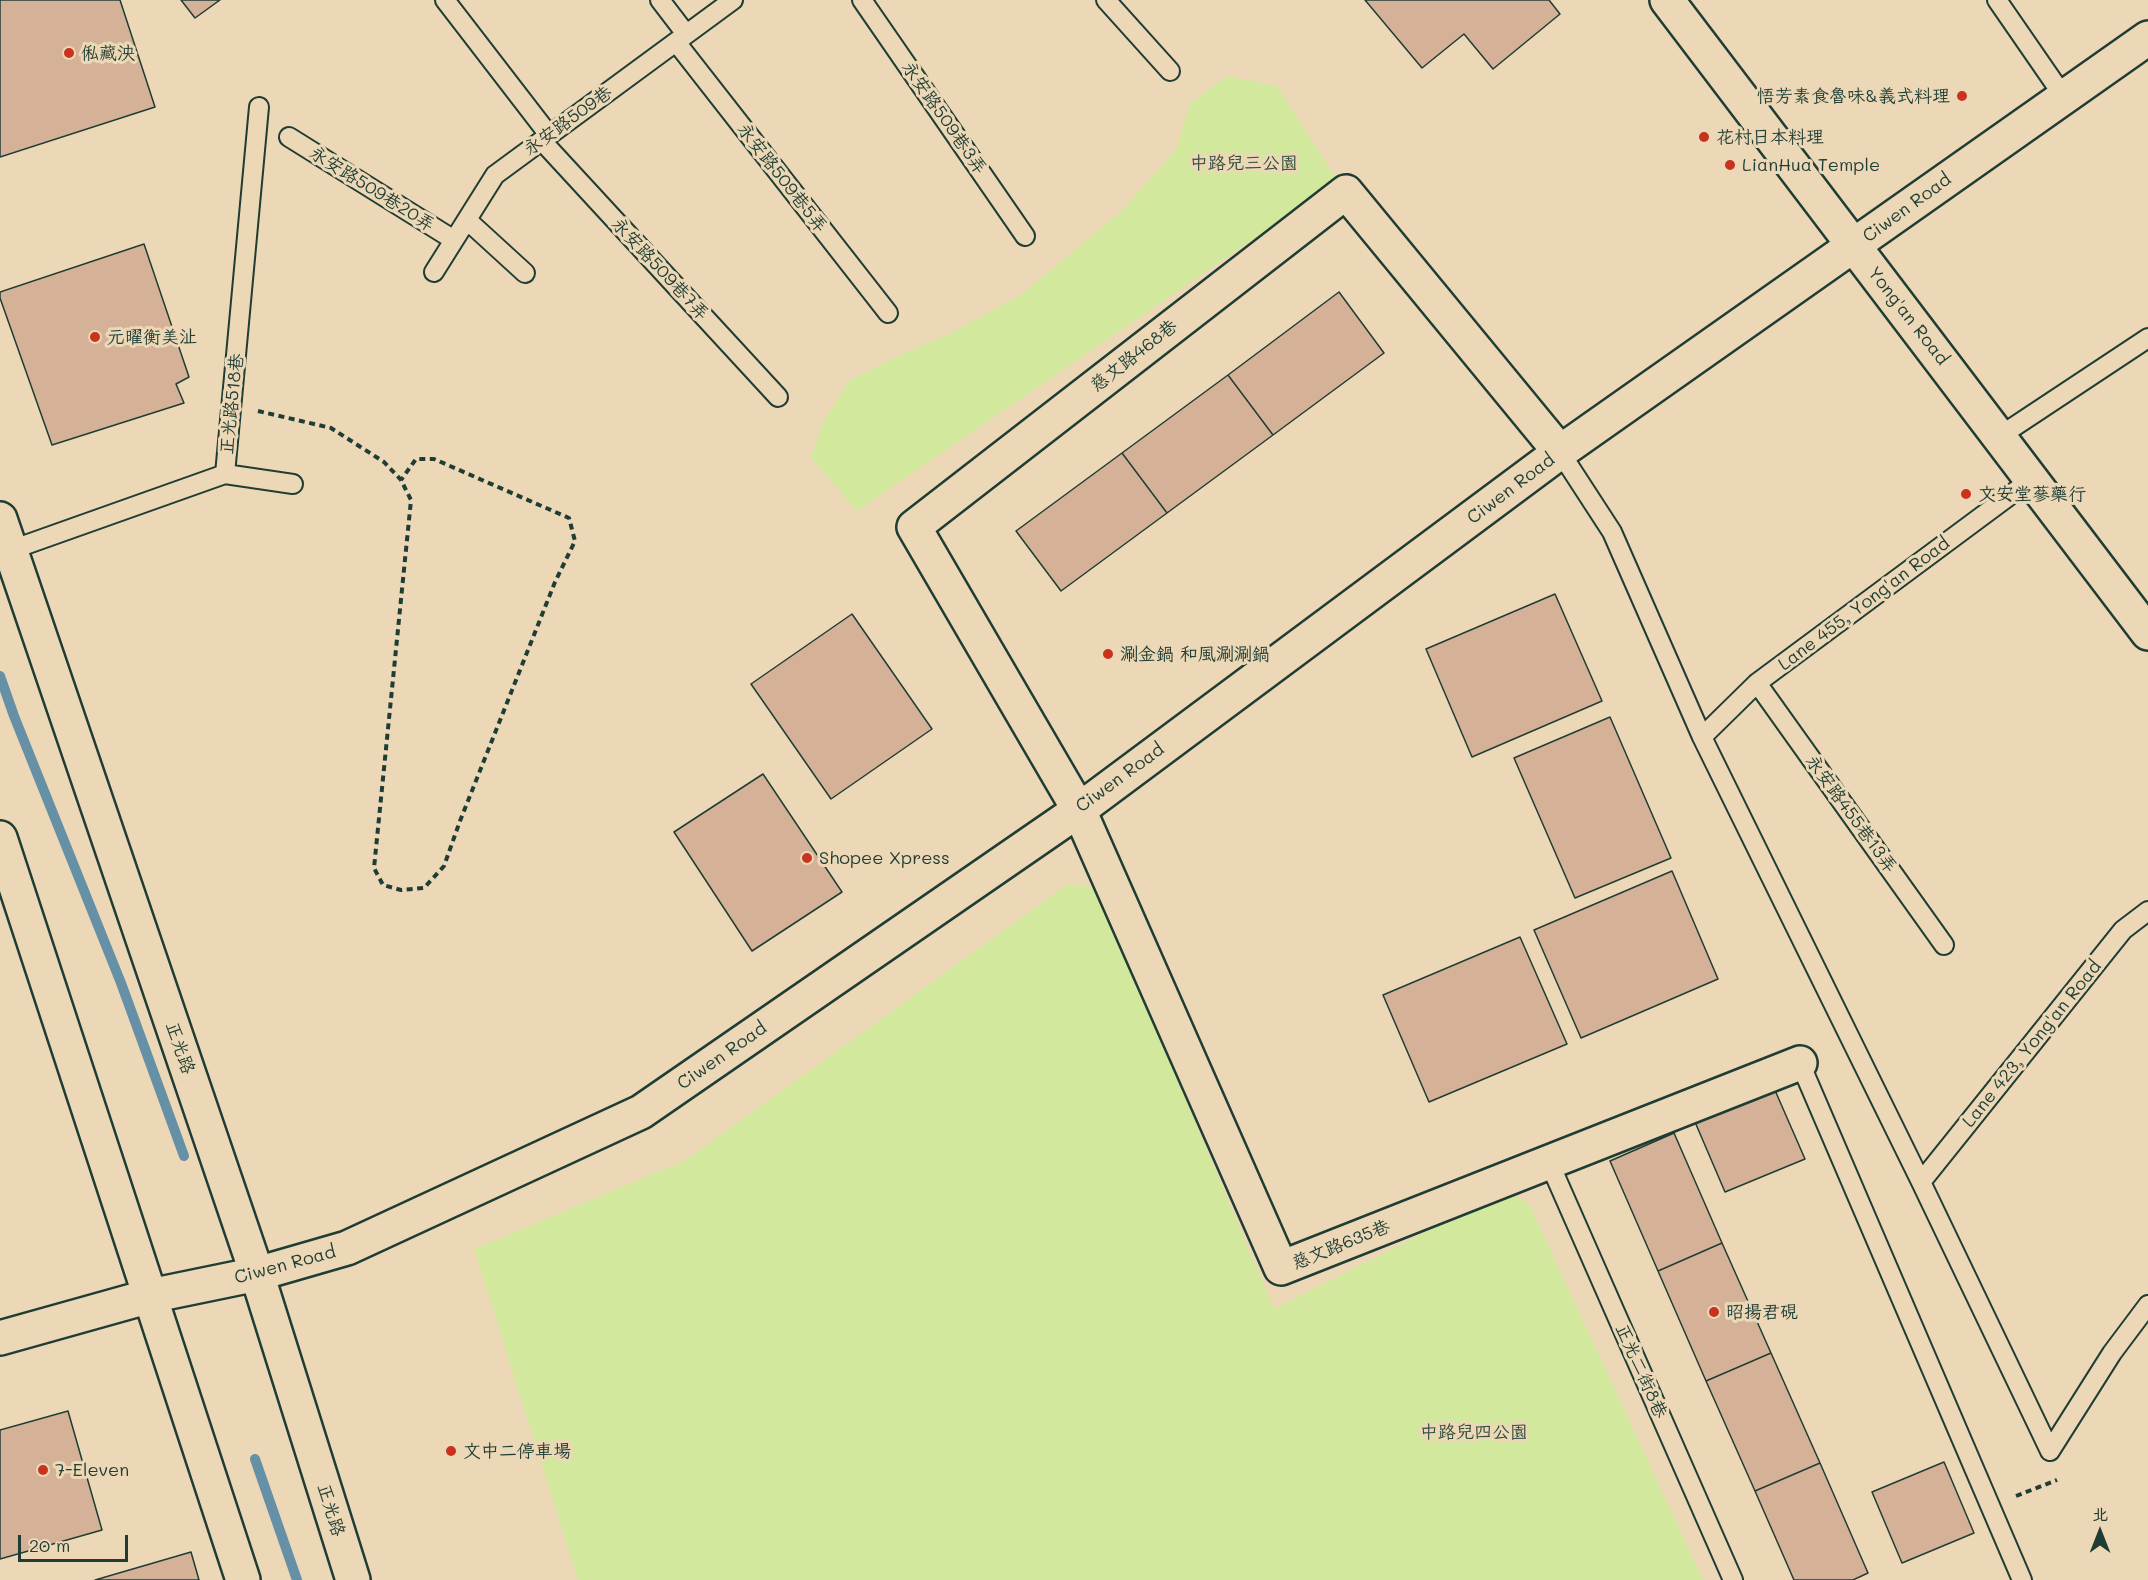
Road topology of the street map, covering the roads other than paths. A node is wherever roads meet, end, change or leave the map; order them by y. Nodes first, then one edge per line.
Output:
1 (445, 0) edge
2 (660, 0) edge
3 (733, 0) edge
4 (862, 0) edge
5 (1106, 0) edge
6 (1666, 0) edge
7 (1997, 0) edge
8 (681, 38) junction
9 (2148, 38) edge
10 (1170, 72) dead end
11 (2064, 96) junction
12 (259, 108) dead end
13 (289, 137) dead end
14 (545, 138) junction
15 (466, 220) junction
16 (1025, 236) dead end
17 (454, 240) junction
18 (1854, 247) junction
19 (434, 272) dead end
20 (525, 273) dead end
21 (888, 313) dead end
22 (2148, 338) edge
23 (778, 397) dead end
24 (2000, 436) junction
25 (1560, 452) junction
26 (225, 474) junction
27 (2032, 479) junction
28 (293, 484) dead end
29 (0, 519) edge
30 (11, 550) junction
31 (2148, 633) edge
32 (1757, 683) junction
33 (1702, 737) junction
34 (1079, 810) junction
35 (0, 838) edge
36 (2148, 911) edge
37 (1944, 945) dead end
38 (1800, 1063) joint
39 (1549, 1162) junction
40 (1921, 1182) junction
41 (257, 1274) junction
42 (150, 1296) junction
43 (2148, 1305) edge
44 (0, 1338) edge
45 (243, 1580) edge
46 (353, 1580) edge
47 (1733, 1580) edge
48 (2022, 1580) edge

1 - 14 lane, 永安路509巷7弄
2 - 8 lane, 永安路509巷5弄
3 - 8 lane, 永安路509巷
4 - 16 lane, 永安路509巷3弄
5 - 10 lane
6 - 18 street, Yong'an Road
7 - 11 lane
8 - 14 lane, 永安路509巷
8 - 21 lane, 永安路509巷5弄
9 - 11 street, Ciwen Road
11 - 18 street, Ciwen Road
12 - 26 lane, 正光路518巷
13 - 17 lane, 永安路509巷20弄
14 - 15 lane, 永安路509巷
14 - 23 lane, 永安路509巷7弄
15 - 17 lane, 永安路509巷
15 - 20 lane
17 - 19 lane, 永安路509巷
18 - 24 street, Yong'an Road
18 - 25 street, Ciwen Road
22 - 24 lane
24 - 27 street, Yong'an Road
25 - 33 lane
25 - 34 street, Ciwen Road
25 - 34 street, 慈文路468巷
26 - 28 lane
26 - 30 lane, 正光路518巷
27 - 31 street, Yong'an Road
27 - 32 lane, Lane 455, Yong'an Road
29 - 30 street, 正光路
30 - 41 street, 正光路
32 - 33 lane, Lane 455, Yong'an Road
32 - 37 lane, 永安路455巷13弄
33 - 40 lane
34 - 39 street, 慈文路635巷
34 - 41 street, Ciwen Road
35 - 42 street
36 - 40 lane, Lane 423, Yong'an Road
38 - 39 street, 慈文路635巷
38 - 48 lane
39 - 47 lane, 正光二街8巷
40 - 43 lane
41 - 42 street, Ciwen Road
41 - 46 street, 正光路
42 - 44 street, Ciwen Road
42 - 45 street

